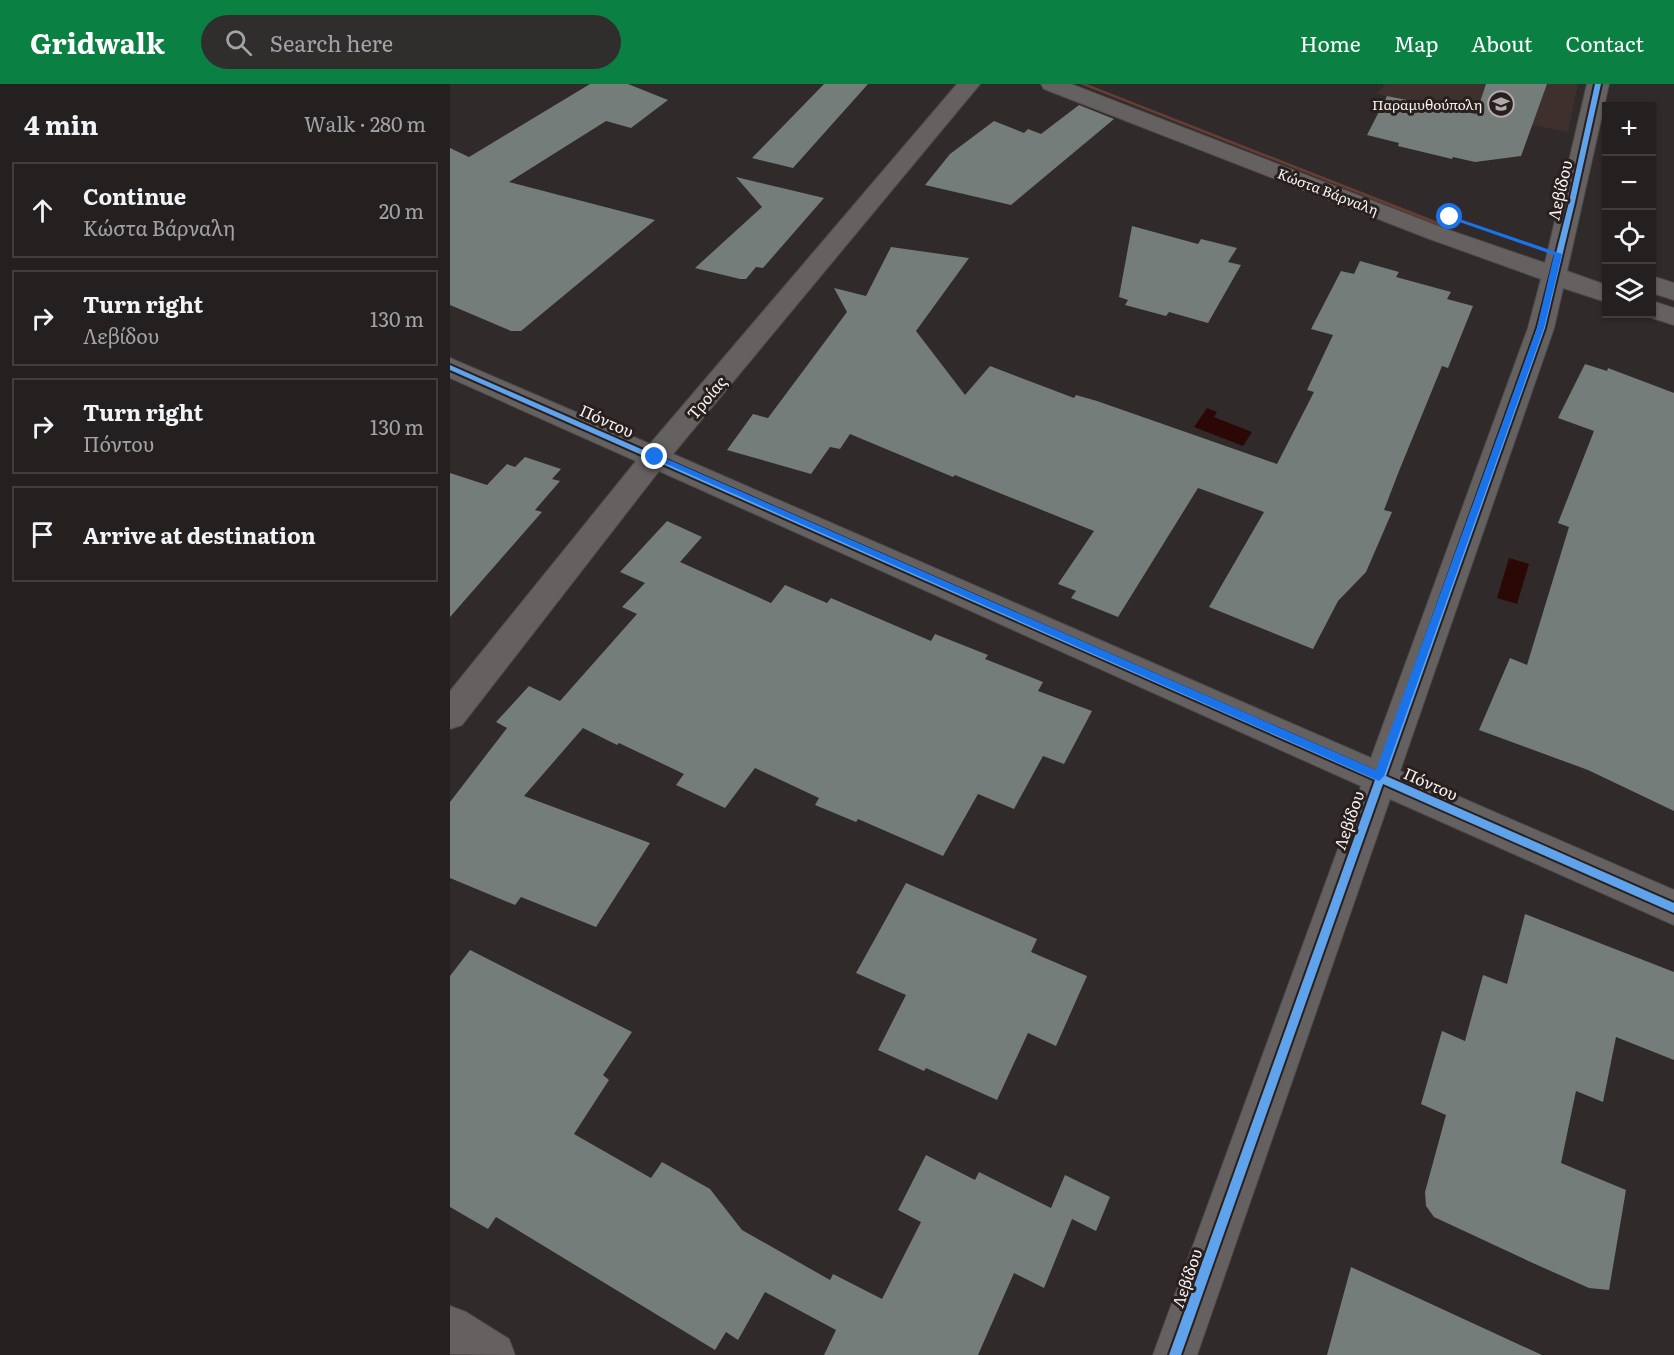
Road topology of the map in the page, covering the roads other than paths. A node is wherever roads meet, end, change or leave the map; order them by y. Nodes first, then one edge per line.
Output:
1 (969, 84) edge
2 (1052, 84) edge
3 (1104, 84) edge
4 (1598, 84) edge
5 (1563, 263) junction
6 (1656, 285) edge
7 (1602, 291) edge
8 (1674, 291) edge
9 (1656, 310) edge
10 (1674, 317) edge
11 (450, 367) edge
12 (655, 457) junction
13 (450, 715) edge
14 (1379, 776) junction
15 (1674, 908) edge
16 (450, 1328) edge
17 (493, 1355) edge
18 (1175, 1355) edge

1 - 12 street, Τροίας
2 - 5 street, Κώστα Βάρναλη
3 - 5 street, Κώστα Βάρναλη
4 - 5 street, Λεβίδου
5 - 7 street, Κώστα Βάρναλη
5 - 14 street, Λεβίδου
6 - 8 street
9 - 10 street
11 - 12 street, Πόντου
12 - 13 street, Τροίας
12 - 14 street, Πόντου
14 - 15 street, Πόντου
14 - 18 street, Λεβίδου
16 - 17 street

